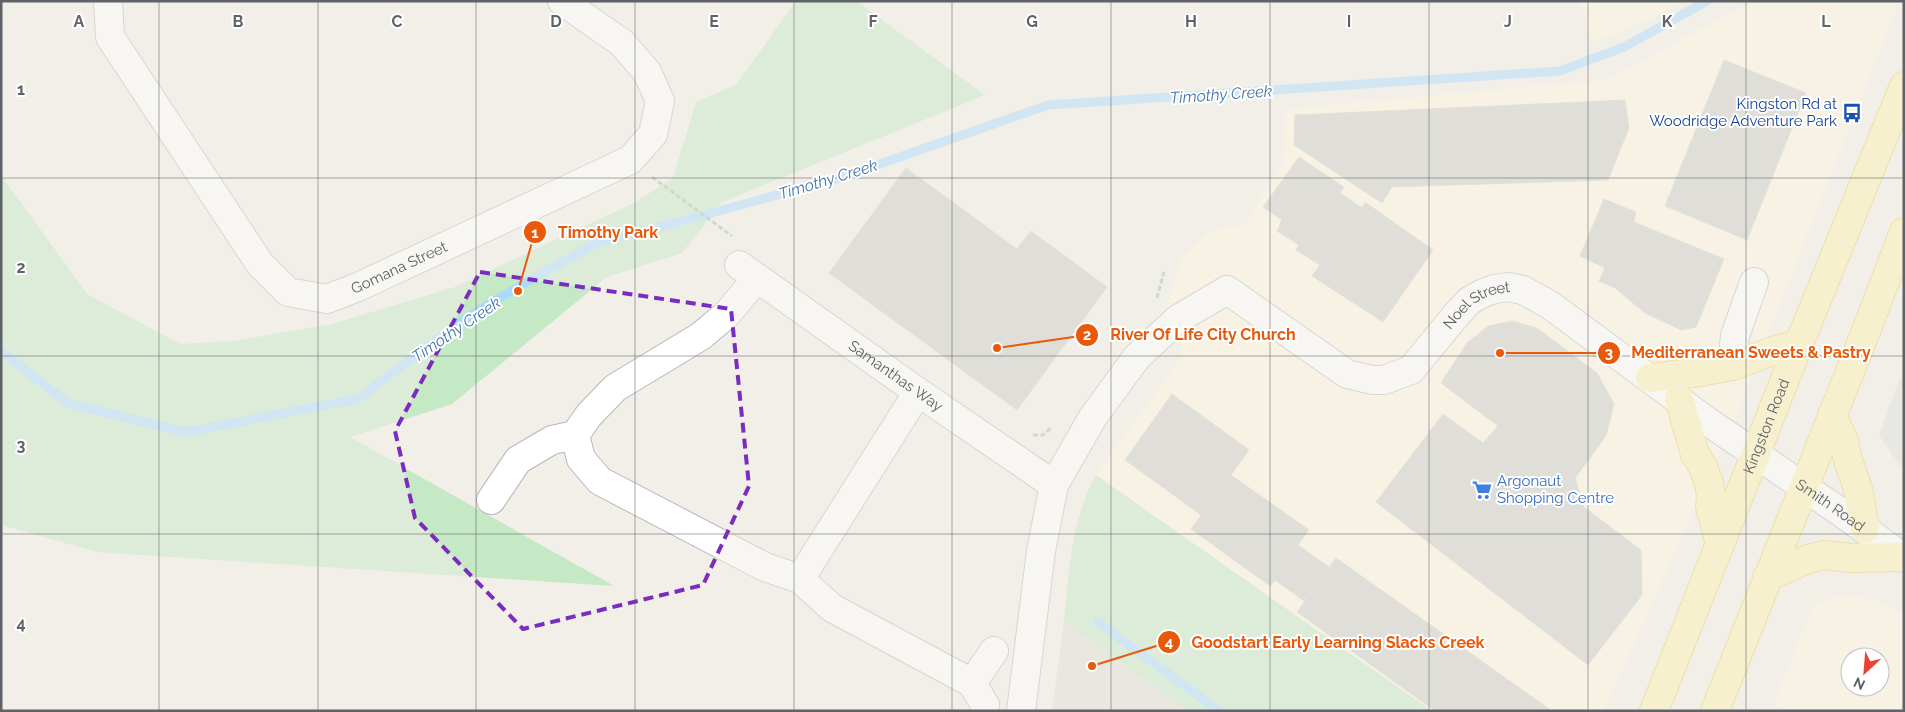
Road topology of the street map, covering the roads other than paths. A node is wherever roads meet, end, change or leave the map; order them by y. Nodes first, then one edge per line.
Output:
1 (108, 1) edge
2 (562, 1) edge
3 (1904, 86) edge
4 (1904, 232) edge
5 (1754, 282) dead end
6 (1799, 344) junction
7 (1732, 366) junction
8 (1650, 378) junction
9 (918, 392) junction
10 (1679, 399) junction
11 (1832, 416) junction
12 (576, 436) junction
13 (1756, 455) junction
14 (1054, 485) junction
15 (1803, 486) junction
16 (491, 500) dead end
17 (1865, 529) junction
18 (1720, 545) junction
19 (1903, 557) edge
20 (1767, 577) junction
21 (800, 580) junction
22 (994, 652) dead end
23 (1021, 711) edge
24 (1654, 711) edge
25 (1714, 711) edge

1 - 2 street, Gomana Street
3 - 6 main road, Kingston Road
4 - 11 main road
5 - 7 street
6 - 7 main road
6 - 13 main road, Kingston Road
7 - 8 main road
8 - 10 street, Noel Street
8 - 14 street, Noel Street
9 - 12 street, Samanthas Way
9 - 14 street, Samanthas Way
9 - 21 street
10 - 13 street, Noel Street
10 - 18 main road
11 - 15 main road
11 - 17 main road
12 - 16 street
12 - 21 street
13 - 15 street, Smith Road
13 - 18 main road, Kingston Road
14 - 23 street
15 - 17 street, Smith Road
15 - 20 main road
17 - 19 street, Smith Road
18 - 24 main road, Kingston Road
19 - 20 main road
20 - 25 main road
21 - 22 street

